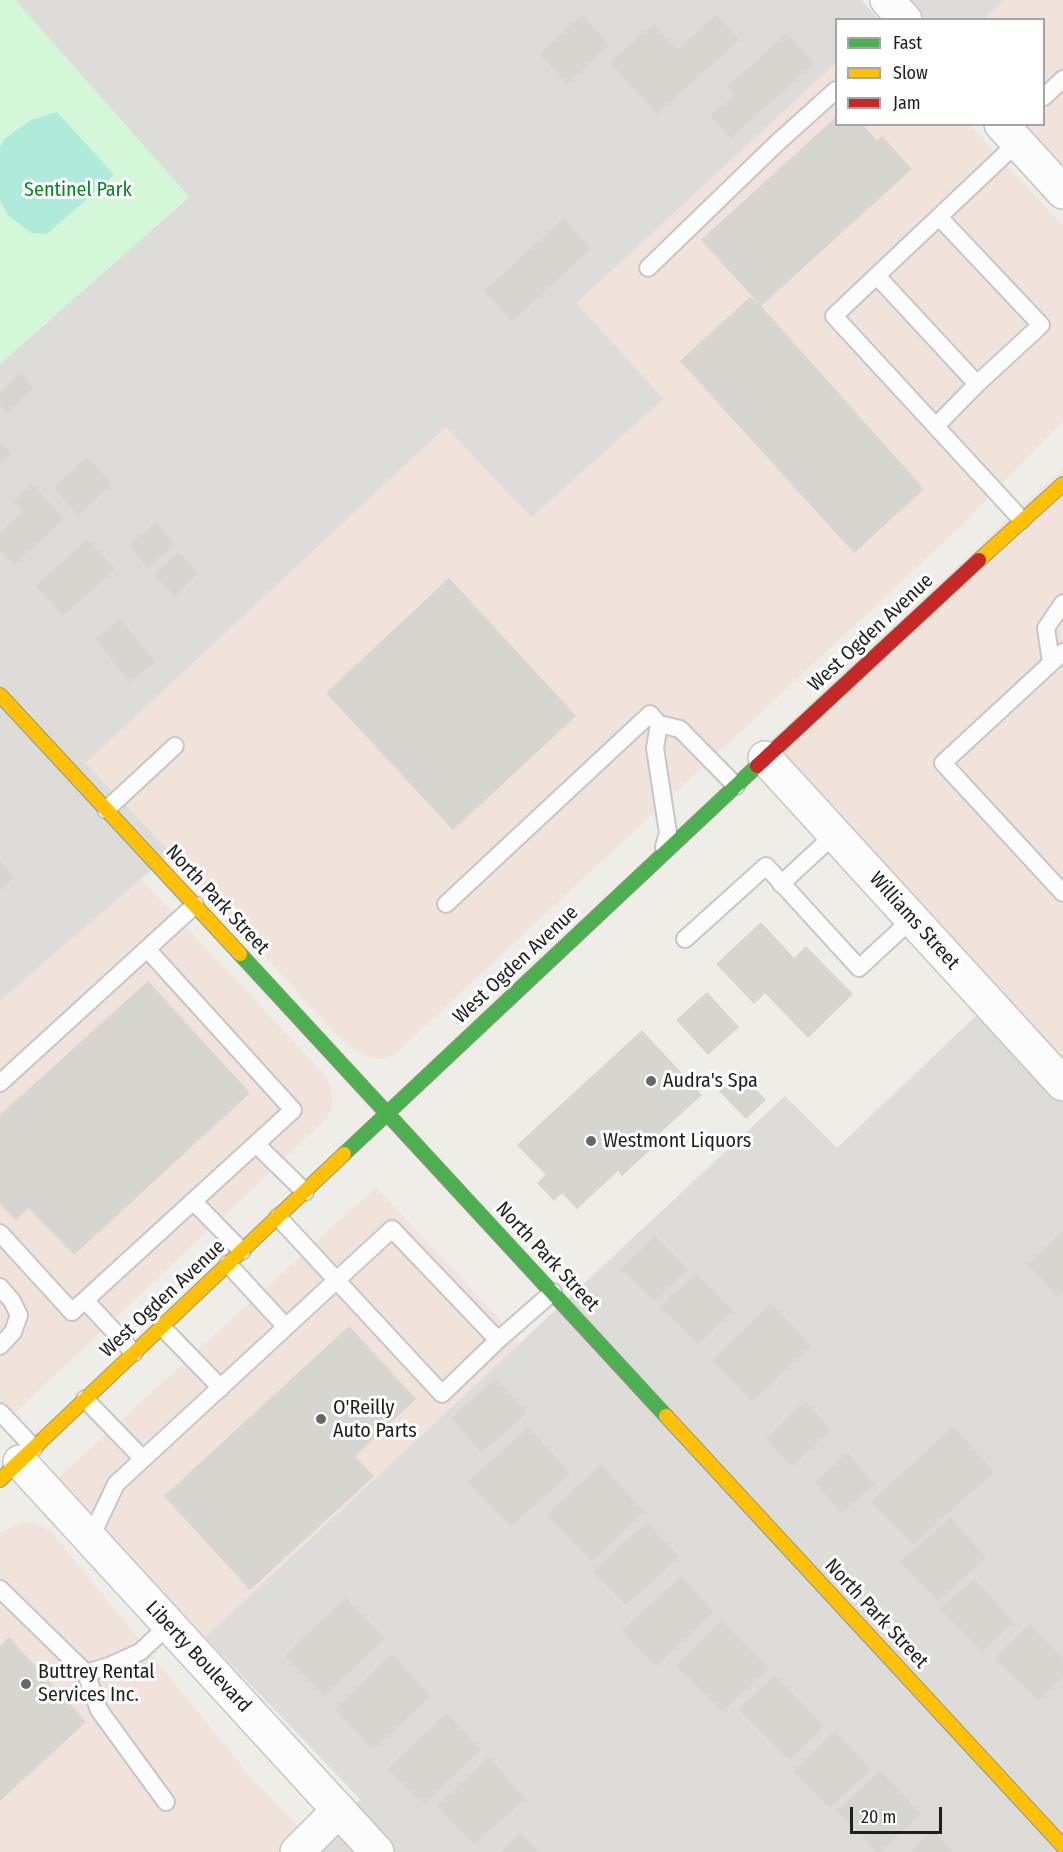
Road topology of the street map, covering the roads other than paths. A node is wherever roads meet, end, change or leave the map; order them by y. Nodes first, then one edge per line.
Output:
1 (887, 0) edge
2 (903, 18) edge
3 (1063, 80) edge
4 (835, 92) edge
5 (1045, 96) edge
6 (1010, 130) edge
7 (1063, 192) edge
8 (939, 217) junction
9 (648, 268) dead end
10 (877, 276) junction
11 (977, 384) junction
12 (936, 426) junction
13 (1063, 484) edge
14 (1022, 520) junction
15 (1063, 603) edge
16 (1057, 657) edge
17 (0, 695) edge
18 (659, 724) junction
19 (175, 746) dead end
20 (765, 759) junction
21 (736, 786) junction
22 (106, 810) junction
23 (835, 834) junction
24 (661, 857) junction
25 (781, 884) junction
26 (1063, 893) edge
27 (446, 904) dead end
28 (195, 905) junction
29 (912, 919) junction
30 (686, 939) dead end
31 (147, 949) junction
32 (0, 1083) edge
33 (1063, 1084) edge
34 (387, 1114) junction
35 (256, 1144) junction
36 (304, 1192) junction
37 (193, 1201) junction
38 (278, 1217) junction
39 (0, 1233) edge
40 (242, 1251) junction
41 (228, 1264) junction
42 (337, 1280) junction
43 (0, 1287) edge
44 (553, 1292) junction
45 (85, 1300) junction
46 (162, 1327) junction
47 (286, 1327) junction
48 (498, 1340) junction
49 (0, 1346) edge
50 (134, 1353) junction
51 (221, 1388) junction
52 (85, 1399) junction
53 (0, 1412) edge
54 (143, 1459) junction
55 (18, 1463) edge
56 (90, 1539) junction
57 (0, 1588) edge
58 (169, 1625) junction
59 (86, 1673) junction
60 (166, 1802) dead end
61 (339, 1810) junction
62 (1063, 1846) edge
63 (297, 1852) edge
64 (377, 1852) edge

1 - 2 street
3 - 5 lane
4 - 9 lane
6 - 7 street
6 - 8 lane
8 - 10 lane
8 - 11 lane
10 - 11 lane
10 - 12 lane
11 - 12 lane
12 - 14 lane
13 - 14 street, West Ogden Avenue
14 - 20 street, West Ogden Avenue
15 - 16 lane
16 - 26 lane
17 - 22 street, North Park Street
18 - 21 lane
18 - 24 lane
18 - 27 lane
19 - 22 lane
20 - 21 street, West Ogden Avenue
20 - 23 street, Williams Street
21 - 24 street, West Ogden Avenue
22 - 28 street, North Park Street
23 - 25 lane
23 - 29 street, Williams Street
24 - 34 street, West Ogden Avenue
25 - 29 lane
25 - 30 lane
28 - 31 lane
28 - 34 street, North Park Street
29 - 33 street, Williams Street
31 - 32 lane
31 - 35 lane
34 - 36 street, West Ogden Avenue
34 - 44 street, North Park Street
35 - 36 lane
35 - 37 lane
36 - 38 street, West Ogden Avenue
37 - 40 lane
37 - 45 lane
38 - 40 street, West Ogden Avenue
38 - 42 lane
39 - 45 lane
40 - 41 street, West Ogden Avenue
41 - 46 street, West Ogden Avenue
41 - 47 lane
42 - 47 lane
42 - 48 lane
42 - 48 lane
43 - 49 lane
44 - 48 lane
44 - 62 street, North Park Street
45 - 50 lane
46 - 50 street, West Ogden Avenue
46 - 51 lane
47 - 51 lane
50 - 52 street, West Ogden Avenue
51 - 54 lane
52 - 54 lane
52 - 55 street, West Ogden Avenue
53 - 55 lane
54 - 56 lane
55 - 56 street, Liberty Boulevard
56 - 58 street, Liberty Boulevard
57 - 59 lane
58 - 59 lane
58 - 61 street, Liberty Boulevard
59 - 60 lane
61 - 63 street
61 - 64 street, Liberty Boulevard

